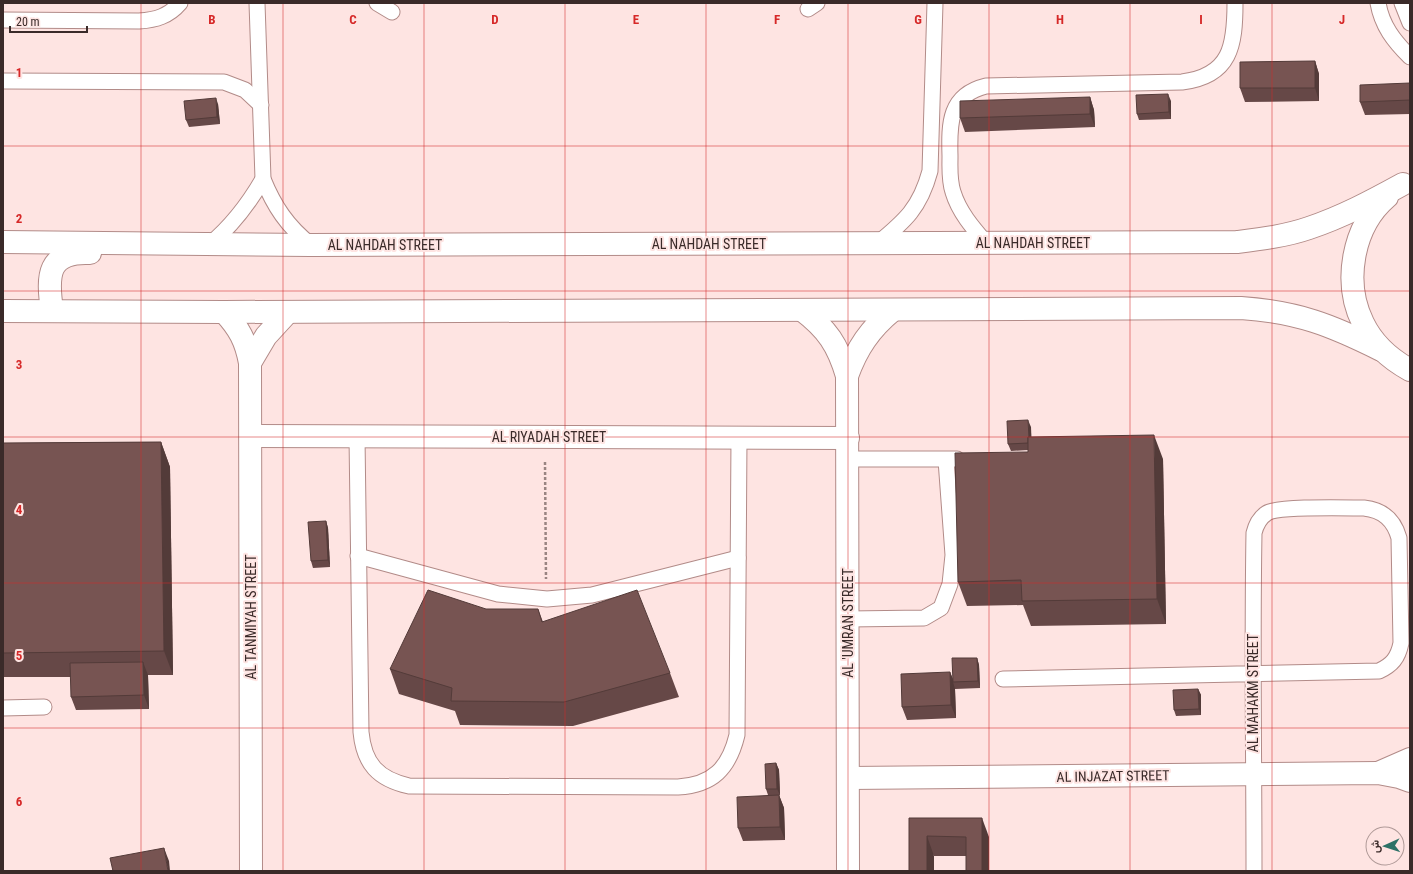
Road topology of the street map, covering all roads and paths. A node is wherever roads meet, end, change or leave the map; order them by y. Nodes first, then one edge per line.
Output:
1 (180, 3) edge
2 (257, 3) edge
3 (377, 3) edge
4 (935, 3) edge
5 (1378, 3) edge
6 (1402, 3) edge
7 (1235, 9) edge
8 (392, 12) dead end
9 (3, 20) edge
10 (1410, 23) edge
11 (1410, 57) edge
12 (3, 81) edge
13 (261, 105) junction
14 (932, 142) junction
15 (949, 142) junction
16 (262, 178) junction
17 (1406, 182) edge
18 (3, 242) edge
19 (209, 244) junction
20 (876, 244) junction
21 (986, 244) junction
22 (244, 245) junction
23 (310, 245) junction
24 (52, 310) junction
25 (802, 310) junction
26 (893, 310) junction
27 (3, 311) edge
28 (224, 312) junction
29 (288, 312) junction
30 (1396, 361) edge
31 (250, 363) junction
32 (848, 376) junction
33 (1410, 388) edge
34 (251, 436) junction
35 (357, 437) junction
36 (545, 437) junction
37 (739, 438) junction
38 (848, 449) junction
39 (970, 459) edge
40 (946, 460) junction
41 (358, 556) junction
42 (738, 558) junction
43 (547, 599) junction
44 (848, 619) junction
45 (1253, 675) junction
46 (1002, 679) dead end
47 (44, 707) dead end
48 (3, 708) edge
49 (1410, 759) edge
50 (1378, 773) junction
51 (1254, 774) junction
52 (848, 778) junction
53 (1410, 781) edge
54 (251, 871) edge
55 (848, 871) edge
56 (1254, 871) edge

1 - 9 lane
2 - 13 lane
3 - 8 lane
4 - 14 lane
5 - 11 lane
6 - 10 lane
7 - 15 lane
12 - 13 lane
13 - 16 lane
14 - 15 lane
14 - 20 lane
15 - 21 lane
16 - 19 lane
16 - 23 lane
17 - 21 street, AL NAHDAH STREET
17 - 30 street
18 - 19 street, AL NAHDAH STREET
19 - 22 street, AL NAHDAH STREET
20 - 21 street, AL NAHDAH STREET
20 - 23 street, AL NAHDAH STREET
22 - 23 street, AL NAHDAH STREET
22 - 24 street
24 - 27 street
24 - 28 street
25 - 26 street
25 - 29 street
25 - 32 street, AL 'UMRAN STREET
26 - 30 street
26 - 32 street, AL 'UMRAN STREET
28 - 29 street
28 - 31 street, AL TANMIYAH STREET
29 - 31 street
30 - 33 street
31 - 34 street, AL TANMIYAH STREET
32 - 38 street, AL 'UMRAN STREET
34 - 35 street, AL RIYADAH STREET
34 - 54 street, AL TANMIYAH STREET
35 - 36 street, AL RIYADAH STREET
35 - 41 lane
36 - 37 street, AL RIYADAH STREET
36 - 43 path
37 - 38 street, AL RIYADAH STREET
37 - 42 lane
38 - 40 lane
38 - 44 street, AL 'UMRAN STREET
39 - 40 lane
40 - 44 lane
41 - 42 lane
41 - 43 lane
42 - 43 lane
44 - 52 street, AL 'UMRAN STREET
45 - 45 lane, AL MAHAKM STREET
45 - 46 lane
45 - 51 lane, AL MAHAKM STREET
47 - 48 lane
49 - 50 street, AL INJAZAT STREET
50 - 51 street, AL INJAZAT STREET
50 - 53 street, AL INJAZAT STREET
51 - 52 street, AL INJAZAT STREET
51 - 56 lane, AL MAHAKM STREET
52 - 55 street, AL 'UMRAN STREET

